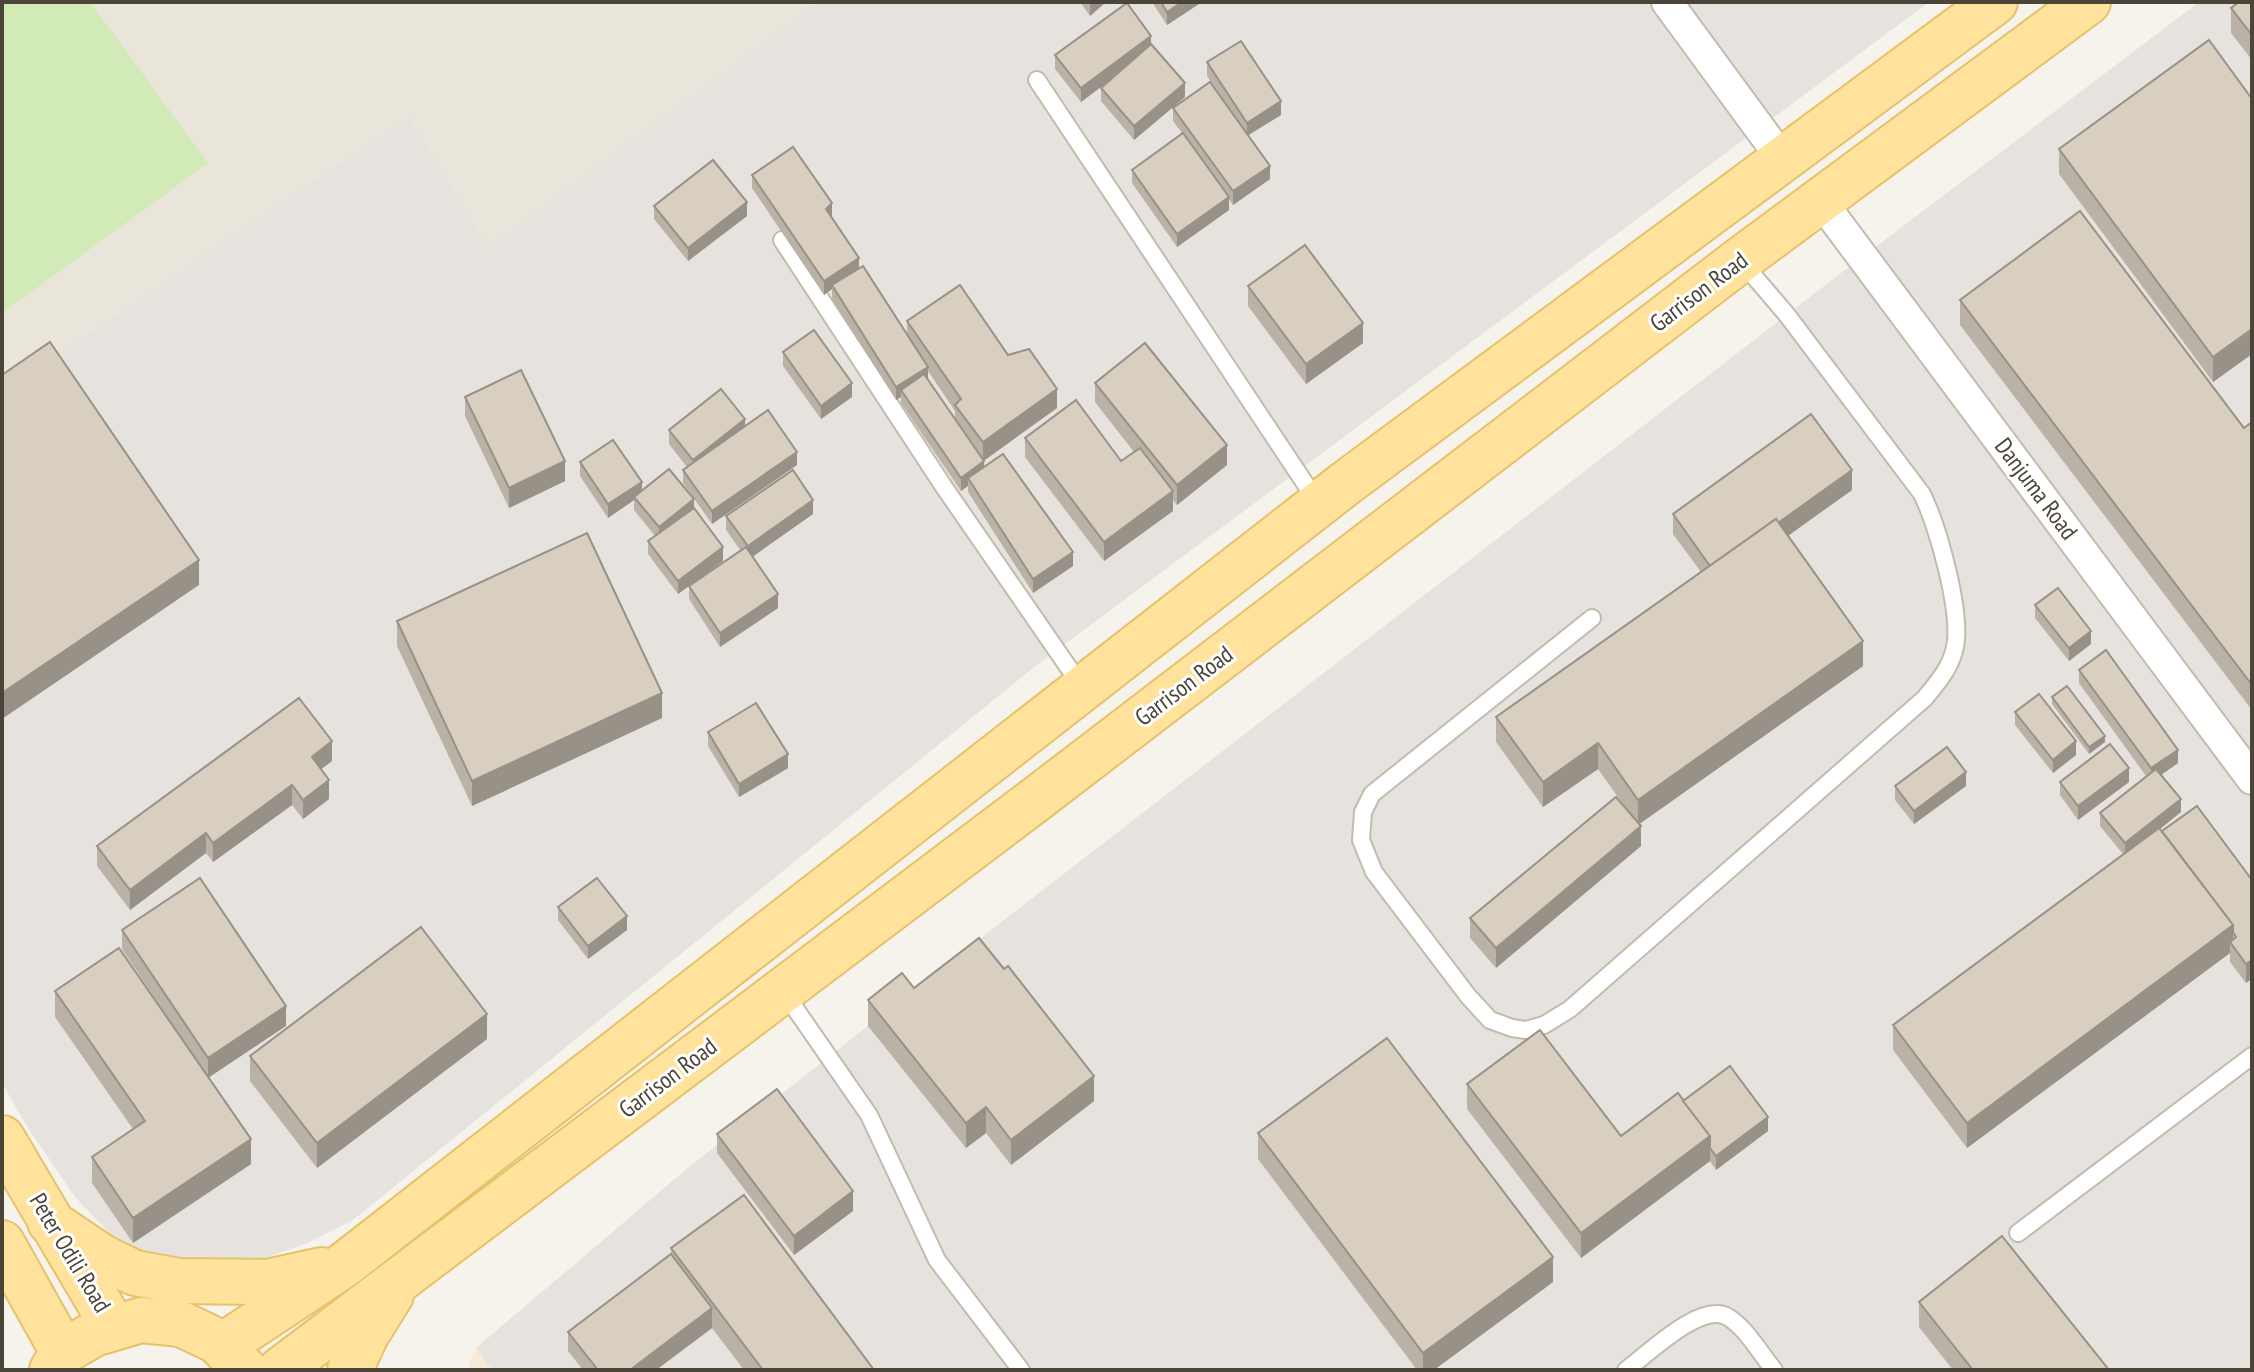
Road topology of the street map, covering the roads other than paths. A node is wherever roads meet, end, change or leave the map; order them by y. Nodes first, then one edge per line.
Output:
1 (1667, 2) edge
2 (1995, 2) edge
3 (2088, 2) edge
4 (1037, 80) dead end
5 (1783, 160) junction
6 (1820, 200) junction
7 (782, 240) edge
8 (1740, 260) junction
9 (1319, 504) junction
10 (1592, 618) dead end
11 (1083, 688) junction
12 (2252, 779) edge
13 (783, 991) junction
14 (2252, 1056) edge
15 (2, 1138) edge
16 (50, 1222) junction
17 (2018, 1233) dead end
18 (2, 1243) edge
19 (344, 1265) junction
20 (401, 1278) junction
21 (113, 1326) junction
22 (234, 1358) edge
23 (58, 1361) edge
24 (280, 1370) edge
25 (350, 1370) edge
26 (1021, 1370) edge
27 (1626, 1370) edge
28 (1774, 1370) edge

1 - 5 street
2 - 5 main road
3 - 6 main road, Garrison Road
4 - 9 lane
5 - 9 main road
6 - 8 main road, Garrison Road
6 - 12 street, Danjuma Road
7 - 11 lane
8 - 10 lane
8 - 13 main road, Garrison Road
9 - 11 main road
11 - 19 main road
13 - 20 main road, Garrison Road
13 - 26 lane
14 - 17 lane
15 - 16 main road, Peter Odili Road
16 - 19 main road
16 - 21 main road, Peter Odili Road
18 - 23 main road
19 - 22 main road
20 - 24 main road, Garrison Road
20 - 25 main road
21 - 22 main road
21 - 23 main road
27 - 28 lane

